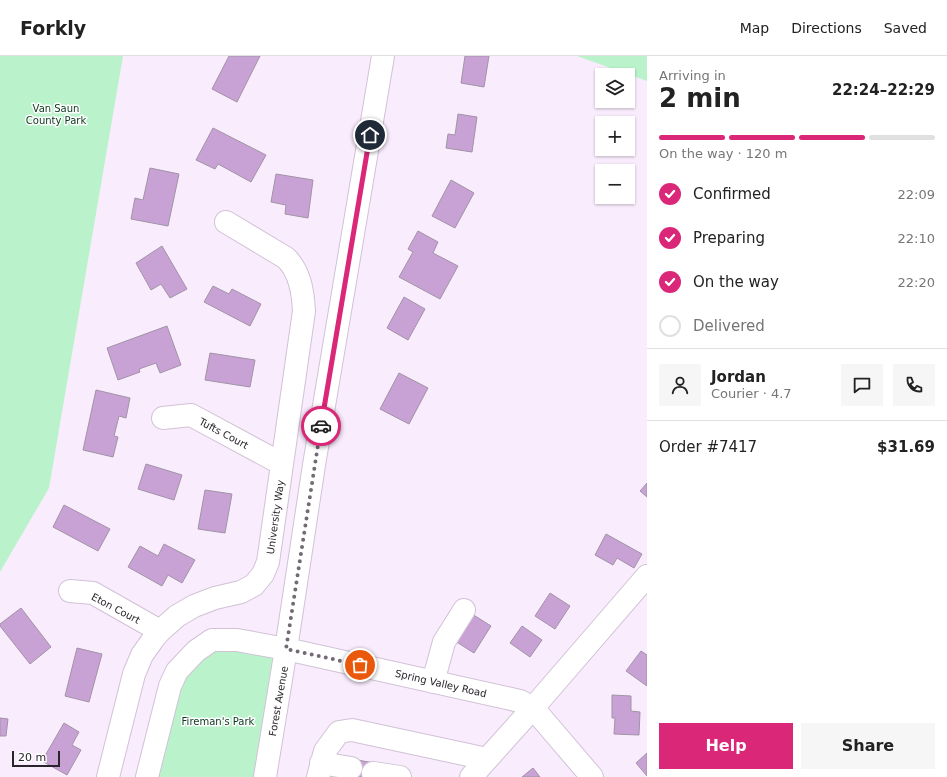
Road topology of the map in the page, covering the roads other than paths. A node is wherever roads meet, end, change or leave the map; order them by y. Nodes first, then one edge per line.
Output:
1 (383, 56) edge
2 (226, 222) dead end
3 (163, 418) dead end
4 (282, 464) junction
5 (647, 576) edge
6 (70, 591) dead end
7 (464, 610) dead end
8 (160, 631) junction
9 (286, 649) junction
10 (433, 682) junction
11 (533, 708) junction
12 (487, 759) junction
13 (351, 768) dead end
14 (320, 770) edge
15 (373, 772) dead end
16 (108, 777) edge
17 (147, 777) edge
18 (265, 777) edge
19 (400, 777) edge
20 (471, 777) edge
21 (592, 777) edge

1 - 9 street, Forest Avenue
2 - 4 street, University Way
3 - 4 street, Tufts Court
4 - 8 street, University Way
5 - 11 street
6 - 8 street, Eton Court
7 - 10 street
8 - 16 street, University Way
9 - 10 street, Spring Valley Road
9 - 17 street, Spring Valley Road
9 - 18 street, Forest Avenue
10 - 11 street, Spring Valley Road
11 - 12 street
11 - 21 street
12 - 14 street
12 - 20 street
13 - 14 street
15 - 19 street

